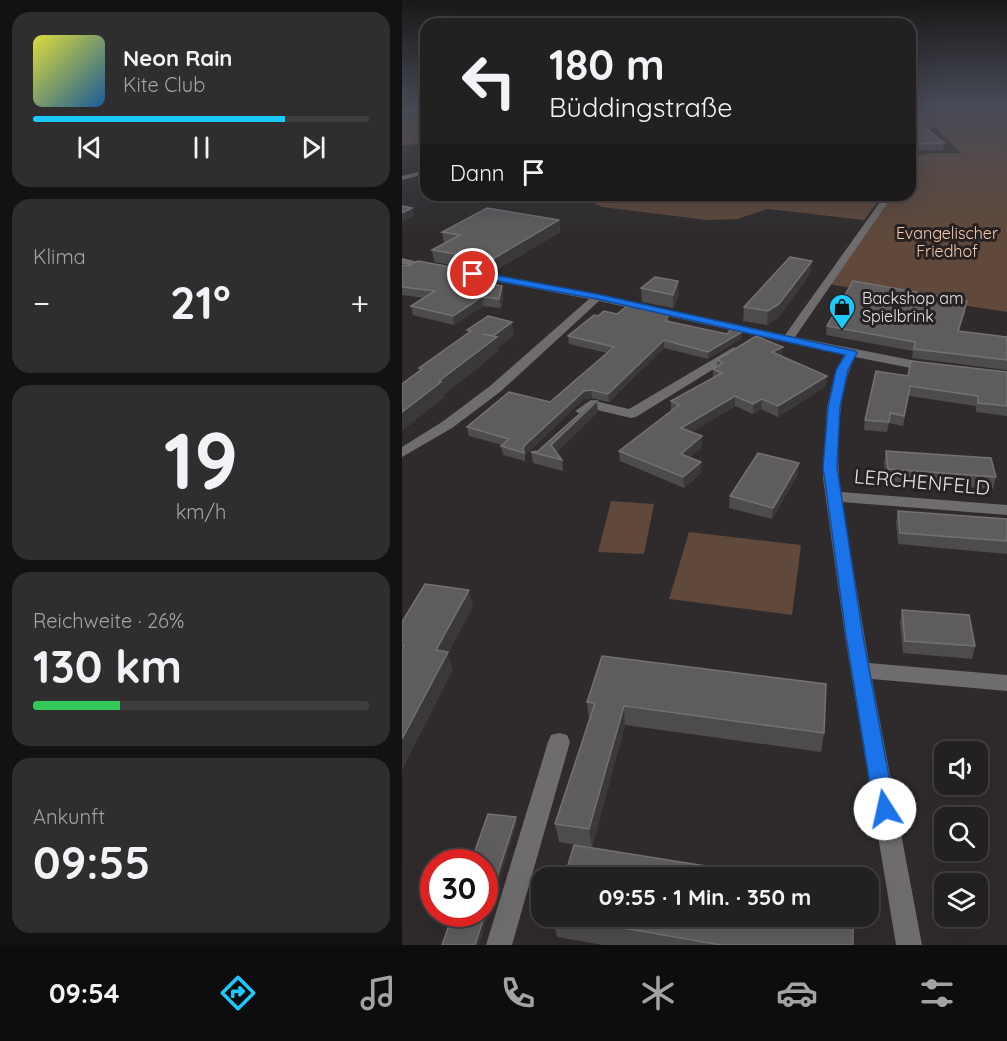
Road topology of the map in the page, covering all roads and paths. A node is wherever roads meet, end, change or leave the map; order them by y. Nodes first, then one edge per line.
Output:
1 (420, 174) edge
2 (402, 178) edge
3 (886, 201) edge
4 (402, 261) edge
5 (597, 297) junction
6 (762, 334) junction
7 (788, 339) junction
8 (851, 353) junction
9 (944, 369) edge
10 (574, 419) edge
11 (402, 453) edge
12 (834, 496) junction
13 (1007, 510) edge
14 (860, 670) junction
15 (1007, 683) edge
16 (559, 742) dead end
17 (499, 945) edge
18 (909, 945) edge

1 - 2 street
3 - 7 street
4 - 5 street
5 - 6 street
5 - 11 street
6 - 7 street
6 - 10 street
7 - 8 street
8 - 9 street
8 - 12 street
12 - 13 street, LERCHENFELD
12 - 14 street
14 - 15 street
14 - 18 street
16 - 17 street

